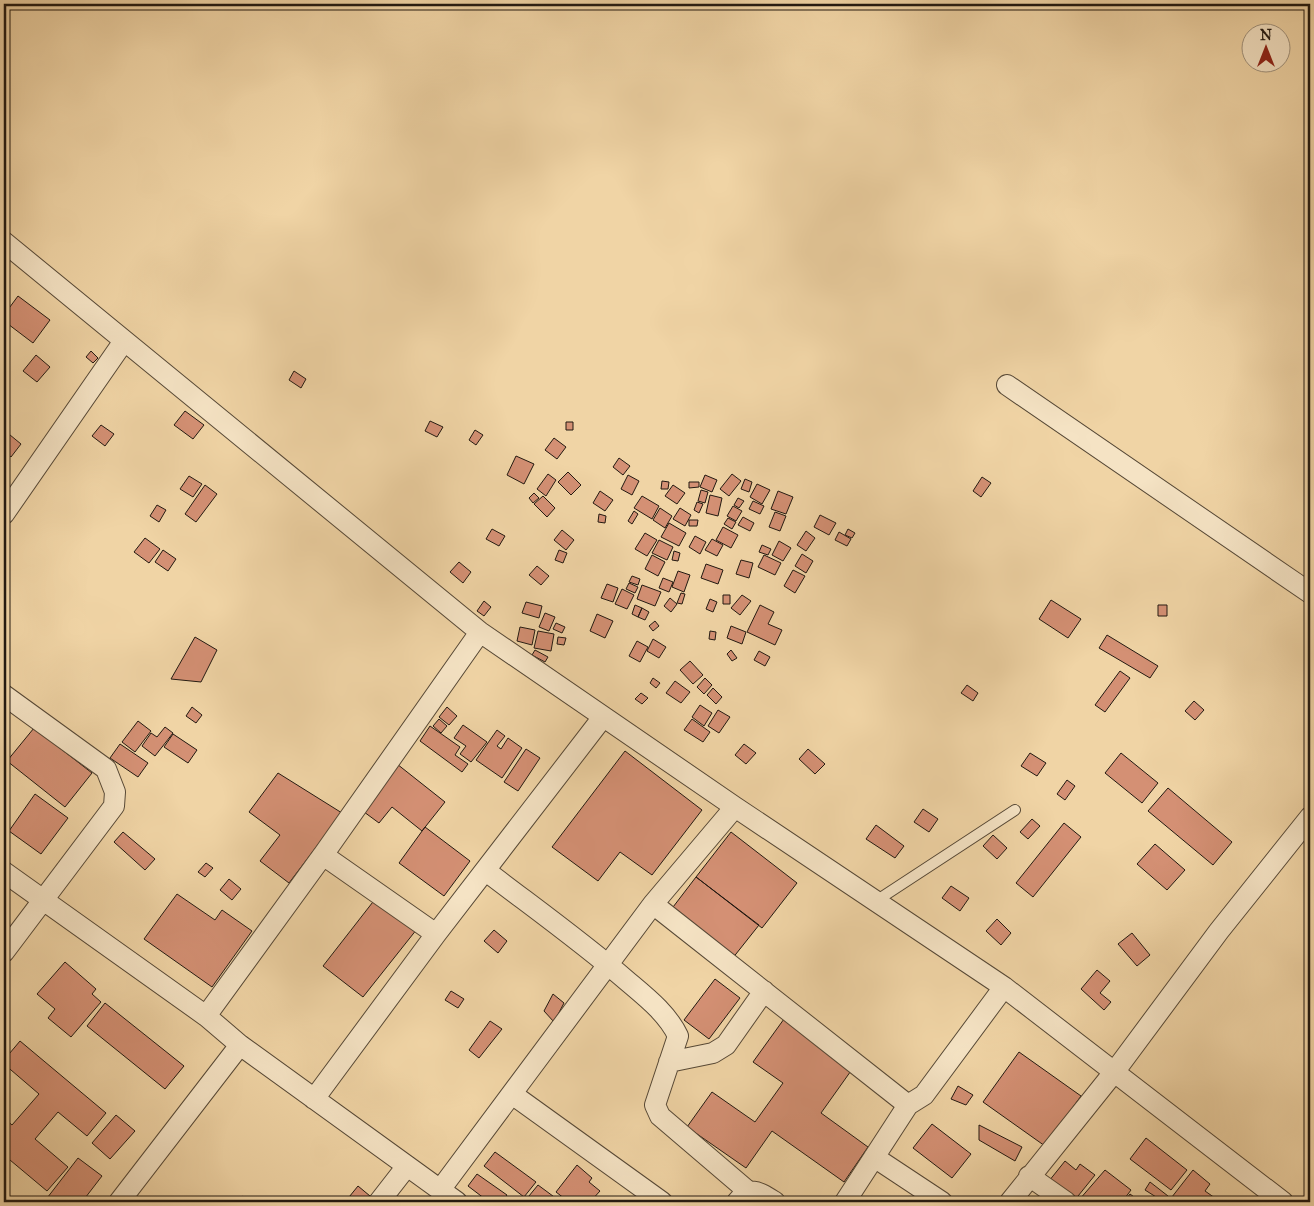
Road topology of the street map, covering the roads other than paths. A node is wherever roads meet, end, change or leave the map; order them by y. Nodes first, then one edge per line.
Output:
1 (4, 242) edge
2 (124, 341) junction
3 (1007, 385) dead end
4 (4, 514) edge
5 (1310, 593) edge
6 (480, 632) junction
7 (4, 695) edge
8 (603, 717) junction
9 (735, 807) junction
10 (1015, 810) dead end
11 (1310, 817) edge
12 (323, 855) junction
13 (486, 871) junction
14 (4, 872) edge
15 (44, 901) junction
16 (876, 901) junction
17 (654, 904) junction
18 (436, 934) junction
19 (4, 952) edge
20 (608, 965) junction
21 (1004, 987) junction
22 (764, 991) junction
23 (206, 1016) junction
24 (240, 1045) junction
25 (669, 1062) junction
26 (1115, 1071) junction
27 (512, 1094) junction
28 (314, 1099) junction
29 (908, 1105) junction
30 (874, 1157) junction
31 (407, 1166) junction
32 (1030, 1176) junction
33 (440, 1190) junction
34 (743, 1197) edge
35 (119, 1202) edge
36 (379, 1202) edge
37 (457, 1202) edge
38 (662, 1202) edge
39 (774, 1202) edge
40 (844, 1202) edge
41 (942, 1202) edge
42 (1010, 1202) edge
43 (1066, 1202) edge
44 (1283, 1202) edge

1 - 2 street
2 - 4 street
2 - 6 street
3 - 5 street
6 - 8 street
6 - 12 street
7 - 15 street
8 - 9 street
8 - 13 street
9 - 16 street
9 - 17 street
10 - 16 lane
11 - 26 street
12 - 18 street
12 - 23 street
13 - 18 street
13 - 20 street
14 - 15 street
15 - 19 street
15 - 23 street
16 - 21 street
17 - 20 street
17 - 22 street
18 - 28 street
20 - 25 street
20 - 27 street
21 - 26 street
21 - 29 street
22 - 25 street
22 - 29 street
23 - 24 street
24 - 28 street
24 - 35 street
25 - 34 street
26 - 32 street
26 - 44 street
27 - 33 street
27 - 38 street
28 - 31 street
29 - 30 street
30 - 40 street
30 - 41 street
31 - 33 street
31 - 36 street
32 - 42 street
32 - 43 street
33 - 37 street
34 - 39 street

